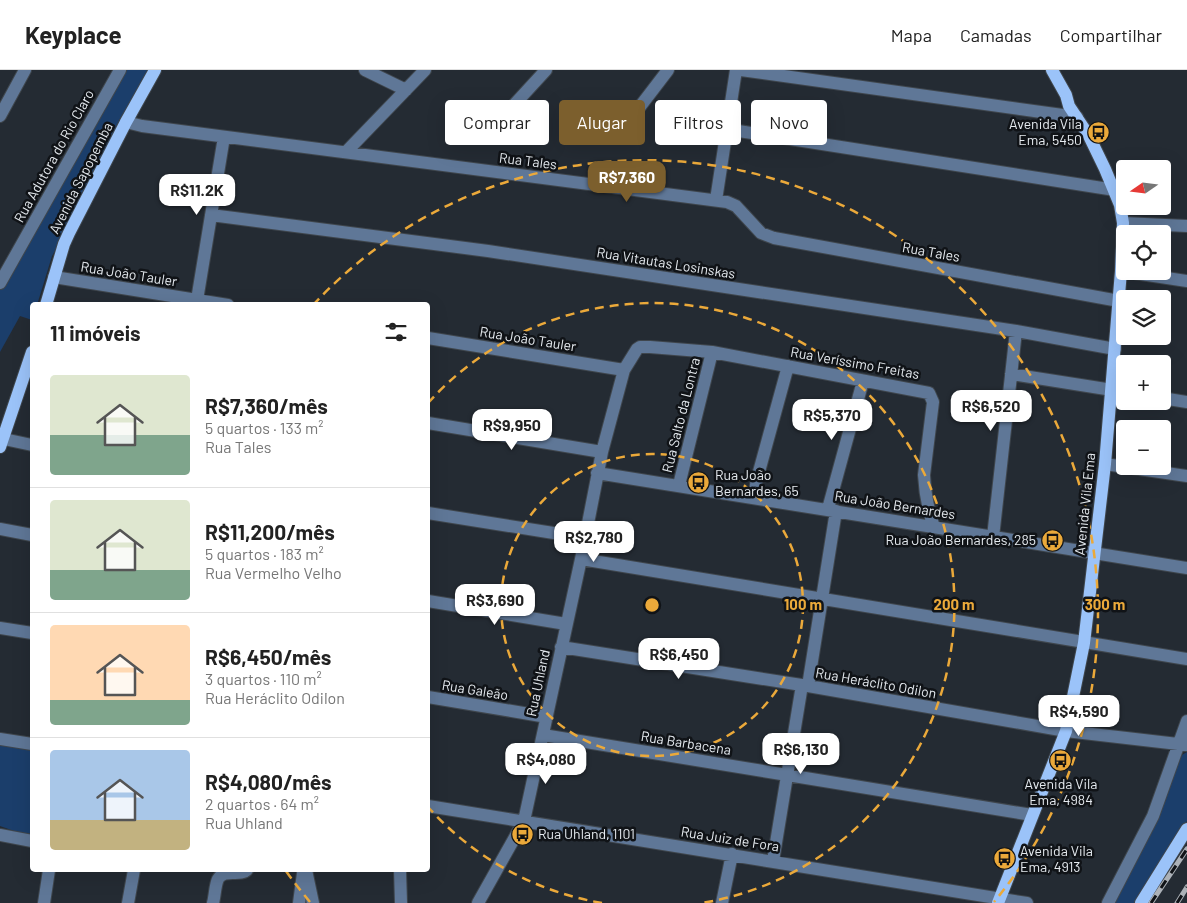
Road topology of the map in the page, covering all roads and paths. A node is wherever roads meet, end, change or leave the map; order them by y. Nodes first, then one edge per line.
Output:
1 (25, 70) edge
2 (120, 70) edge
3 (155, 70) edge
4 (365, 70) edge
5 (425, 70) edge
6 (546, 70) edge
7 (668, 70) edge
8 (736, 70) edge
9 (741, 70) edge
10 (1043, 70) edge
11 (1052, 70) edge
12 (406, 90) junction
13 (518, 100) edge
14 (645, 100) edge
15 (731, 100) edge
16 (1070, 106) junction
17 (0, 116) edge
18 (1077, 117) junction
19 (126, 122) junction
20 (741, 131) edge
21 (224, 136) junction
22 (724, 145) edge
23 (346, 152) junction
24 (1115, 190) junction
25 (716, 200) junction
26 (211, 215) junction
27 (1123, 223) joint
28 (1187, 226) edge
29 (54, 277) junction
30 (1171, 278) edge
31 (1, 279) edge
32 (1187, 280) edge
33 (197, 300) junction
34 (1116, 301) edge
35 (47, 302) edge
36 (209, 302) edge
37 (1016, 331) junction
38 (1116, 336) edge
39 (430, 338) edge
40 (640, 347) joint
41 (1115, 348) junction
42 (712, 352) junction
43 (30, 362) edge
44 (788, 366) junction
45 (624, 370) junction
46 (1011, 374) junction
47 (863, 381) junction
48 (1112, 390) junction
49 (1116, 391) edge
50 (1171, 399) edge
51 (1187, 402) edge
52 (430, 423) edge
53 (2, 443) edge
54 (30, 445) edge
55 (602, 452) junction
56 (1105, 464) junction
57 (597, 473) junction
58 (1187, 476) edge
59 (679, 485) junction
60 (754, 497) junction
61 (832, 510) junction
62 (430, 513) edge
63 (934, 527) junction
64 (0, 529) edge
65 (30, 535) edge
66 (993, 537) junction
67 (585, 538) junction
68 (1094, 554) junction
69 (581, 559) junction
70 (1187, 568) edge
71 (822, 600) junction
72 (430, 601) edge
73 (566, 624) junction
74 (0, 628) edge
75 (30, 633) edge
76 (1084, 643) junction
77 (561, 647) junction
78 (1187, 660) edge
79 (805, 686) junction
80 (430, 697) edge
81 (546, 716) junction
82 (1187, 721) edge
83 (1066, 732) junction
84 (543, 735) junction
85 (0, 739) edge
86 (30, 744) edge
87 (1183, 745) edge
88 (787, 774) junction
89 (430, 806) edge
90 (1032, 815) junction
91 (524, 821) junction
92 (1187, 828) edge
93 (0, 835) edge
94 (30, 841) edge
95 (732, 854) junction
96 (773, 861) junction
97 (49, 872) edge
98 (134, 872) edge
99 (244, 872) edge
100 (305, 872) edge
101 (305, 872) edge
102 (400, 872) edge
103 (999, 901) edge
104 (44, 903) edge
105 (128, 903) edge
106 (213, 903) edge
107 (299, 903) edge
108 (313, 903) edge
109 (401, 903) edge
110 (478, 903) edge
111 (722, 903) edge
112 (1027, 903) edge
113 (1108, 903) edge
114 (1141, 903) edge

1 - 17 street
2 - 31 street, Rua Adutora do Rio Claro
3 - 19 main road, Avenida Sapopemba
4 - 12 street
5 - 12 street
6 - 13 street
7 - 14 street
8 - 15 street
9 - 18 street
10 - 16 main road, Avenida Vila Ema
11 - 16 main road, Avenida Vila Ema
12 - 23 street
16 - 18 main road, Avenida Vila Ema
18 - 24 main road, Avenida Vila Ema
19 - 21 street, Rua Tales
19 - 29 main road, Avenida Sapopemba
20 - 24 street
21 - 23 street, Rua Tales
21 - 26 street
22 - 25 street
23 - 25 street, Rua Tales
24 - 27 main road, Avenida Vila Ema
25 - 34 street, Rua Tales
26 - 33 street
26 - 37 street, Rua Vitautas Losinskas
27 - 28 street
29 - 33 street, Rua João Tauler
29 - 35 main road, Avenida Sapopemba
30 - 32 street
33 - 36 street, Rua João Tauler
37 - 41 street, Rua Vitautas Losinskas
37 - 46 street
38 - 41 main road, Avenida Vila Ema
39 - 45 street, Rua João Tauler
40 - 42 street, Rua Veríssimo Freitas
40 - 45 street, Rua Uhland
41 - 48 main road, Avenida Vila Ema
42 - 44 street, Rua Veríssimo Freitas
42 - 59 street, Rua Salto da Lontra
43 - 53 main road
44 - 47 street, Rua Veríssimo Freitas
44 - 60 street
45 - 55 street, Rua Uhland
46 - 48 street
46 - 66 street
47 - 61 street
47 - 63 street, Rua Veríssimo Freitas
48 - 49 street
48 - 56 main road, Avenida Vila Ema
50 - 51 street
52 - 55 street
53 - 54 street
55 - 57 street, Rua Uhland
56 - 58 street
56 - 68 main road, Avenida Vila Ema
57 - 59 street, Rua João Bernardes
57 - 67 street, Rua Uhland
59 - 60 street, Rua João Bernardes
60 - 61 street, Rua João Bernardes
61 - 63 street, Rua João Bernardes
61 - 71 street
62 - 67 street
63 - 66 street, Rua João Bernardes
64 - 65 street
66 - 68 street, Rua João Bernardes
67 - 69 street, Rua Uhland
68 - 70 street, Rua João Bernardes
68 - 76 main road, Avenida Vila Ema
69 - 71 street
69 - 73 street, Rua Uhland
71 - 76 street
71 - 79 street
72 - 73 street
73 - 77 street, Rua Uhland
74 - 75 street
76 - 78 street
76 - 83 main road, Avenida Vila Ema
77 - 79 street, Rua Heráclito Odilon
77 - 81 street, Rua Uhland
79 - 83 street, Rua Heráclito Odilon
79 - 88 street
80 - 81 street, Rua Galeão
81 - 84 street, Rua Uhland
82 - 87 street
83 - 87 street, Rua Heráclito Odilon
83 - 90 main road, Avenida Vila Ema
84 - 88 street, Rua Barbacena
84 - 91 street, Rua Uhland
85 - 86 street
87 - 113 street
88 - 90 street, Rua Barbacena
88 - 96 street
89 - 91 street, Rua Juiz de Fora
90 - 103 main road, Avenida Vila Ema
91 - 95 street, Rua Juiz de Fora
91 - 110 street, Rua Uhland
92 - 114 main road
93 - 94 street
95 - 96 street, Rua Juiz de Fora
95 - 111 street
96 - 103 street, Rua Juiz de Fora
97 - 104 street
98 - 105 street
99 - 106 street
100 - 107 street
101 - 108 street
102 - 109 street
103 - 112 street, Rua Juiz de Fora

